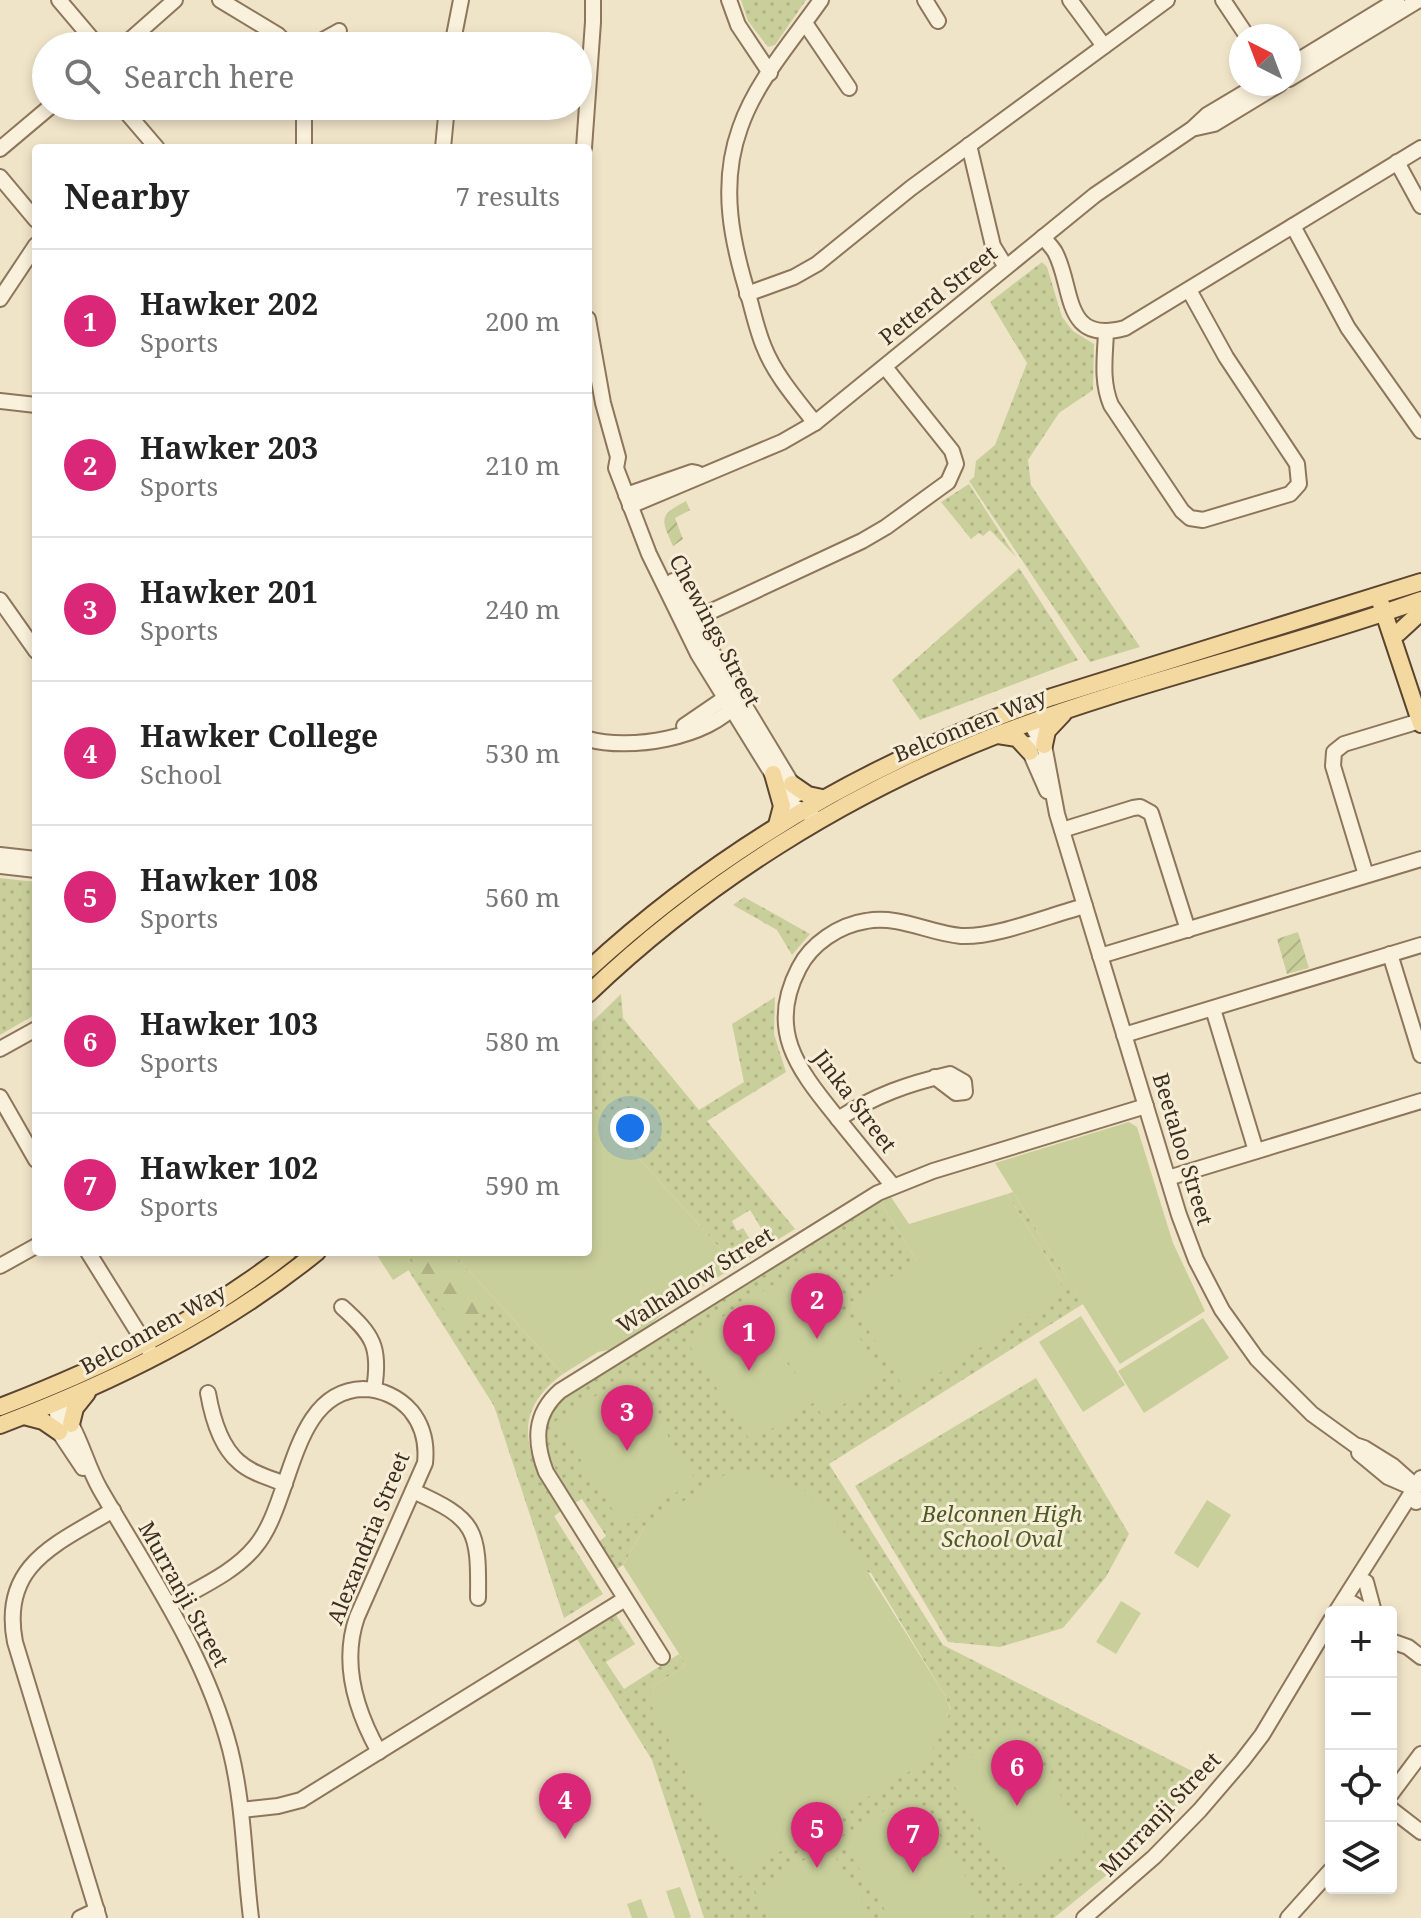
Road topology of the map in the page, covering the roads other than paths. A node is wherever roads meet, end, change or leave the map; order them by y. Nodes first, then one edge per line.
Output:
1 (59, 0) edge
2 (175, 0) edge
3 (220, 0) edge
4 (461, 0) edge
5 (593, 0) edge
6 (600, 0) edge
7 (729, 0) edge
8 (821, 0) edge
9 (925, 0) edge
10 (1070, 0) edge
11 (1167, 0) edge
12 (1223, 0) edge
13 (1397, 0) edge
14 (1414, 1) edge
15 (938, 21) dead end
16 (593, 22) junction
17 (805, 23) junction
18 (1239, 24) edge
19 (86, 32) edge
20 (139, 32) edge
21 (273, 32) edge
22 (455, 32) edge
23 (592, 36) edge
24 (1104, 46) junction
25 (1301, 59) edge
26 (1301, 72) edge
27 (770, 73) junction
28 (849, 88) dead end
29 (1239, 96) edge
30 (1260, 96) edge
31 (34, 120) edge
32 (133, 120) edge
33 (304, 120) edge
34 (446, 120) edge
35 (586, 120) edge
36 (1192, 129) junction
37 (154, 144) edge
38 (304, 144) edge
39 (443, 144) edge
40 (584, 144) edge
41 (969, 145) junction
42 (1421, 148) edge
43 (0, 149) edge
44 (1397, 162) junction
45 (0, 177) edge
46 (1421, 206) edge
47 (32, 215) edge
48 (1293, 226) junction
49 (1043, 237) junction
50 (32, 251) edge
51 (1006, 267) junction
52 (1189, 290) junction
53 (747, 294) junction
54 (0, 299) edge
55 (1106, 332) junction
56 (592, 342) edge
57 (885, 367) junction
58 (0, 401) edge
59 (32, 405) edge
60 (815, 423) junction
61 (1421, 431) edge
62 (632, 499) junction
63 (1421, 582) edge
64 (0, 600) edge
65 (1421, 600) edge
66 (1385, 604) junction
67 (1421, 612) edge
68 (689, 622) junction
69 (1398, 633) junction
70 (32, 645) edge
71 (1410, 689) junction
72 (1052, 697) junction
73 (733, 701) junction
74 (1066, 710) junction
75 (995, 716) junction
76 (1420, 722) edge
77 (1030, 723) junction
78 (997, 735) junction
79 (592, 740) edge
80 (1037, 749) junction
81 (773, 774) junction
82 (792, 784) junction
83 (822, 798) junction
84 (801, 811) junction
85 (838, 811) junction
86 (777, 825) junction
87 (1062, 830) junction
88 (790, 838) junction
89 (0, 855) edge
90 (32, 859) edge
91 (1421, 859) edge
92 (0, 866) edge
93 (32, 870) edge
94 (1366, 875) junction
95 (718, 876) junction
96 (1085, 906) junction
97 (1188, 930) junction
98 (1421, 945) edge
99 (1390, 954) junction
100 (1100, 956) junction
101 (592, 966) edge
102 (592, 990) edge
103 (1213, 1009) junction
104 (32, 1031) edge
105 (1124, 1035) junction
106 (0, 1049) edge
107 (1421, 1055) edge
108 (935, 1077) dead end
109 (0, 1097) edge
110 (1421, 1101) edge
111 (1146, 1106) junction
112 (838, 1119) junction
113 (1256, 1151) junction
114 (32, 1153) edge
115 (1168, 1178) junction
116 (893, 1186) junction
117 (32, 1248) edge
118 (90, 1256) edge
119 (282, 1256) edge
120 (311, 1256) edge
121 (0, 1266) edge
122 (342, 1307) dead end
123 (140, 1345) junction
124 (163, 1353) junction
125 (133, 1368) junction
126 (71, 1379) junction
127 (91, 1389) junction
128 (374, 1389) junction
129 (208, 1393) dead end
130 (28, 1396) junction
131 (56, 1404) junction
132 (0, 1407) edge
133 (24, 1416) junction
134 (0, 1425) edge
135 (65, 1428) junction
136 (1421, 1468) edge
137 (1391, 1472) junction
138 (285, 1484) junction
139 (1419, 1490) edge
140 (413, 1491) junction
141 (113, 1510) junction
142 (1396, 1516) junction
143 (1366, 1582) junction
144 (478, 1598) dead end
145 (625, 1599) junction
146 (169, 1605) junction
147 (1347, 1606) edge
148 (1348, 1606) edge
149 (1372, 1606) edge
150 (1325, 1630) edge
151 (1397, 1633) edge
152 (7, 1644) edge
153 (1397, 1644) edge
154 (1325, 1646) edge
155 (1417, 1654) edge
156 (662, 1657) dead end
157 (1262, 1735) junction
158 (379, 1752) junction
159 (1421, 1754) edge
160 (1397, 1786) edge
161 (241, 1810) junction
162 (1397, 1814) edge
163 (1421, 1832) edge
164 (1325, 1877) edge
165 (98, 1914) edge
166 (80, 1918) edge
167 (251, 1918) edge
168 (1084, 1918) edge
169 (1288, 1918) edge

1 - 19 street
2 - 20 street
3 - 21 street
4 - 22 street
5 - 16 street
6 - 16 street
7 - 27 street
8 - 17 street
9 - 15 street
10 - 24 street
11 - 24 street
12 - 18 street
13 - 25 street
14 - 26 street
16 - 23 street
17 - 27 street
17 - 28 street
24 - 41 street
27 - 53 street
29 - 36 street, Petterd Street
30 - 36 street, Petterd Street
31 - 43 street
32 - 37 street
33 - 38 street
34 - 39 street
35 - 40 street
36 - 49 street, Petterd Street
41 - 51 street
41 - 53 street
42 - 44 street
44 - 46 street
44 - 48 street
45 - 47 street
48 - 52 street
48 - 61 street
49 - 51 street, Petterd Street
49 - 55 street
50 - 54 street
51 - 57 street, Petterd Street
52 - 55 street
52 - 55 street
53 - 60 street
56 - 62 street, Chewings Street
57 - 60 street, Petterd Street
57 - 68 street
58 - 59 street
60 - 62 street, Petterd Street
62 - 68 street, Chewings Street
63 - 66 main road, Belconnen Way
64 - 70 street
65 - 66 main road, Belconnen Way
66 - 69 main road
66 - 71 main road
66 - 72 main road, Belconnen Way
66 - 74 main road, Belconnen Way
67 - 69 main road
68 - 73 street, Chewings Street
69 - 71 main road
71 - 76 main road
72 - 75 main road, Belconnen Way
72 - 77 main road
73 - 79 street
73 - 81 street, Chewings Street
73 - 82 street, Chewings Street
74 - 77 main road, Belconnen Way
74 - 80 main road
75 - 77 main road
75 - 83 main road, Belconnen Way
76 - 94 street
77 - 78 main road, Belconnen Way
77 - 80 street, Beetaloo Street
78 - 80 main road
78 - 85 main road, Belconnen Way
80 - 87 street, Beetaloo Street
81 - 84 street, Chewings Street
81 - 86 main road
82 - 83 main road
82 - 84 street, Chewings Street
83 - 84 main road, Belconnen Way
84 - 85 street
84 - 86 main road, Belconnen Way
84 - 88 street
85 - 88 main road, Belconnen Way
86 - 95 main road, Belconnen Way
87 - 96 street, Beetaloo Street
87 - 97 street
88 - 95 main road, Belconnen Way
89 - 90 street
91 - 94 street
92 - 93 street
94 - 97 street
95 - 101 main road, Belconnen Way
95 - 102 main road, Belconnen Way
96 - 100 street, Beetaloo Street
96 - 112 street, Jinka Street
97 - 100 street
98 - 99 street
99 - 103 street
99 - 107 street
100 - 105 street, Beetaloo Street
103 - 105 street
103 - 113 street
104 - 106 street
105 - 111 street, Beetaloo Street
108 - 112 street
109 - 114 street
110 - 113 street
111 - 115 street, Beetaloo Street
111 - 116 street, Walhallow Street
112 - 116 street, Jinka Street
113 - 115 street
115 - 137 street, Beetaloo Street
116 - 145 street, Walhallow Street
117 - 121 street
118 - 123 street
119 - 123 main road, Belconnen Way
120 - 124 main road, Belconnen Way
122 - 128 street
123 - 124 street
123 - 125 street
123 - 126 main road, Belconnen Way
124 - 125 main road, Belconnen Way
125 - 127 main road, Belconnen Way
126 - 130 main road, Belconnen Way
126 - 131 main road
127 - 131 main road, Belconnen Way
127 - 135 main road
128 - 138 street
128 - 140 street, Alexandria Street
129 - 138 street
130 - 131 main road
130 - 132 main road, Belconnen Way
131 - 133 main road, Belconnen Way
131 - 135 street, Murranji Street
133 - 134 main road, Belconnen Way
133 - 135 main road
135 - 141 street, Murranji Street
136 - 137 street
137 - 139 street, Beetaloo Street
137 - 142 street
138 - 146 street
139 - 142 street
139 - 143 street
140 - 144 street
140 - 158 street, Alexandria Street
141 - 146 street, Murranji Street
141 - 152 street
142 - 147 street
143 - 148 street
143 - 149 street
145 - 156 street, Walhallow Street
145 - 158 street
146 - 161 street, Murranji Street
150 - 157 street, Murranji Street
151 - 155 street
152 - 165 street
153 - 155 street
154 - 157 street, Murranji Street
157 - 168 street, Murranji Street
158 - 161 street
159 - 160 street
161 - 167 street, Murranji Street
162 - 163 street
164 - 169 street
165 - 166 street

